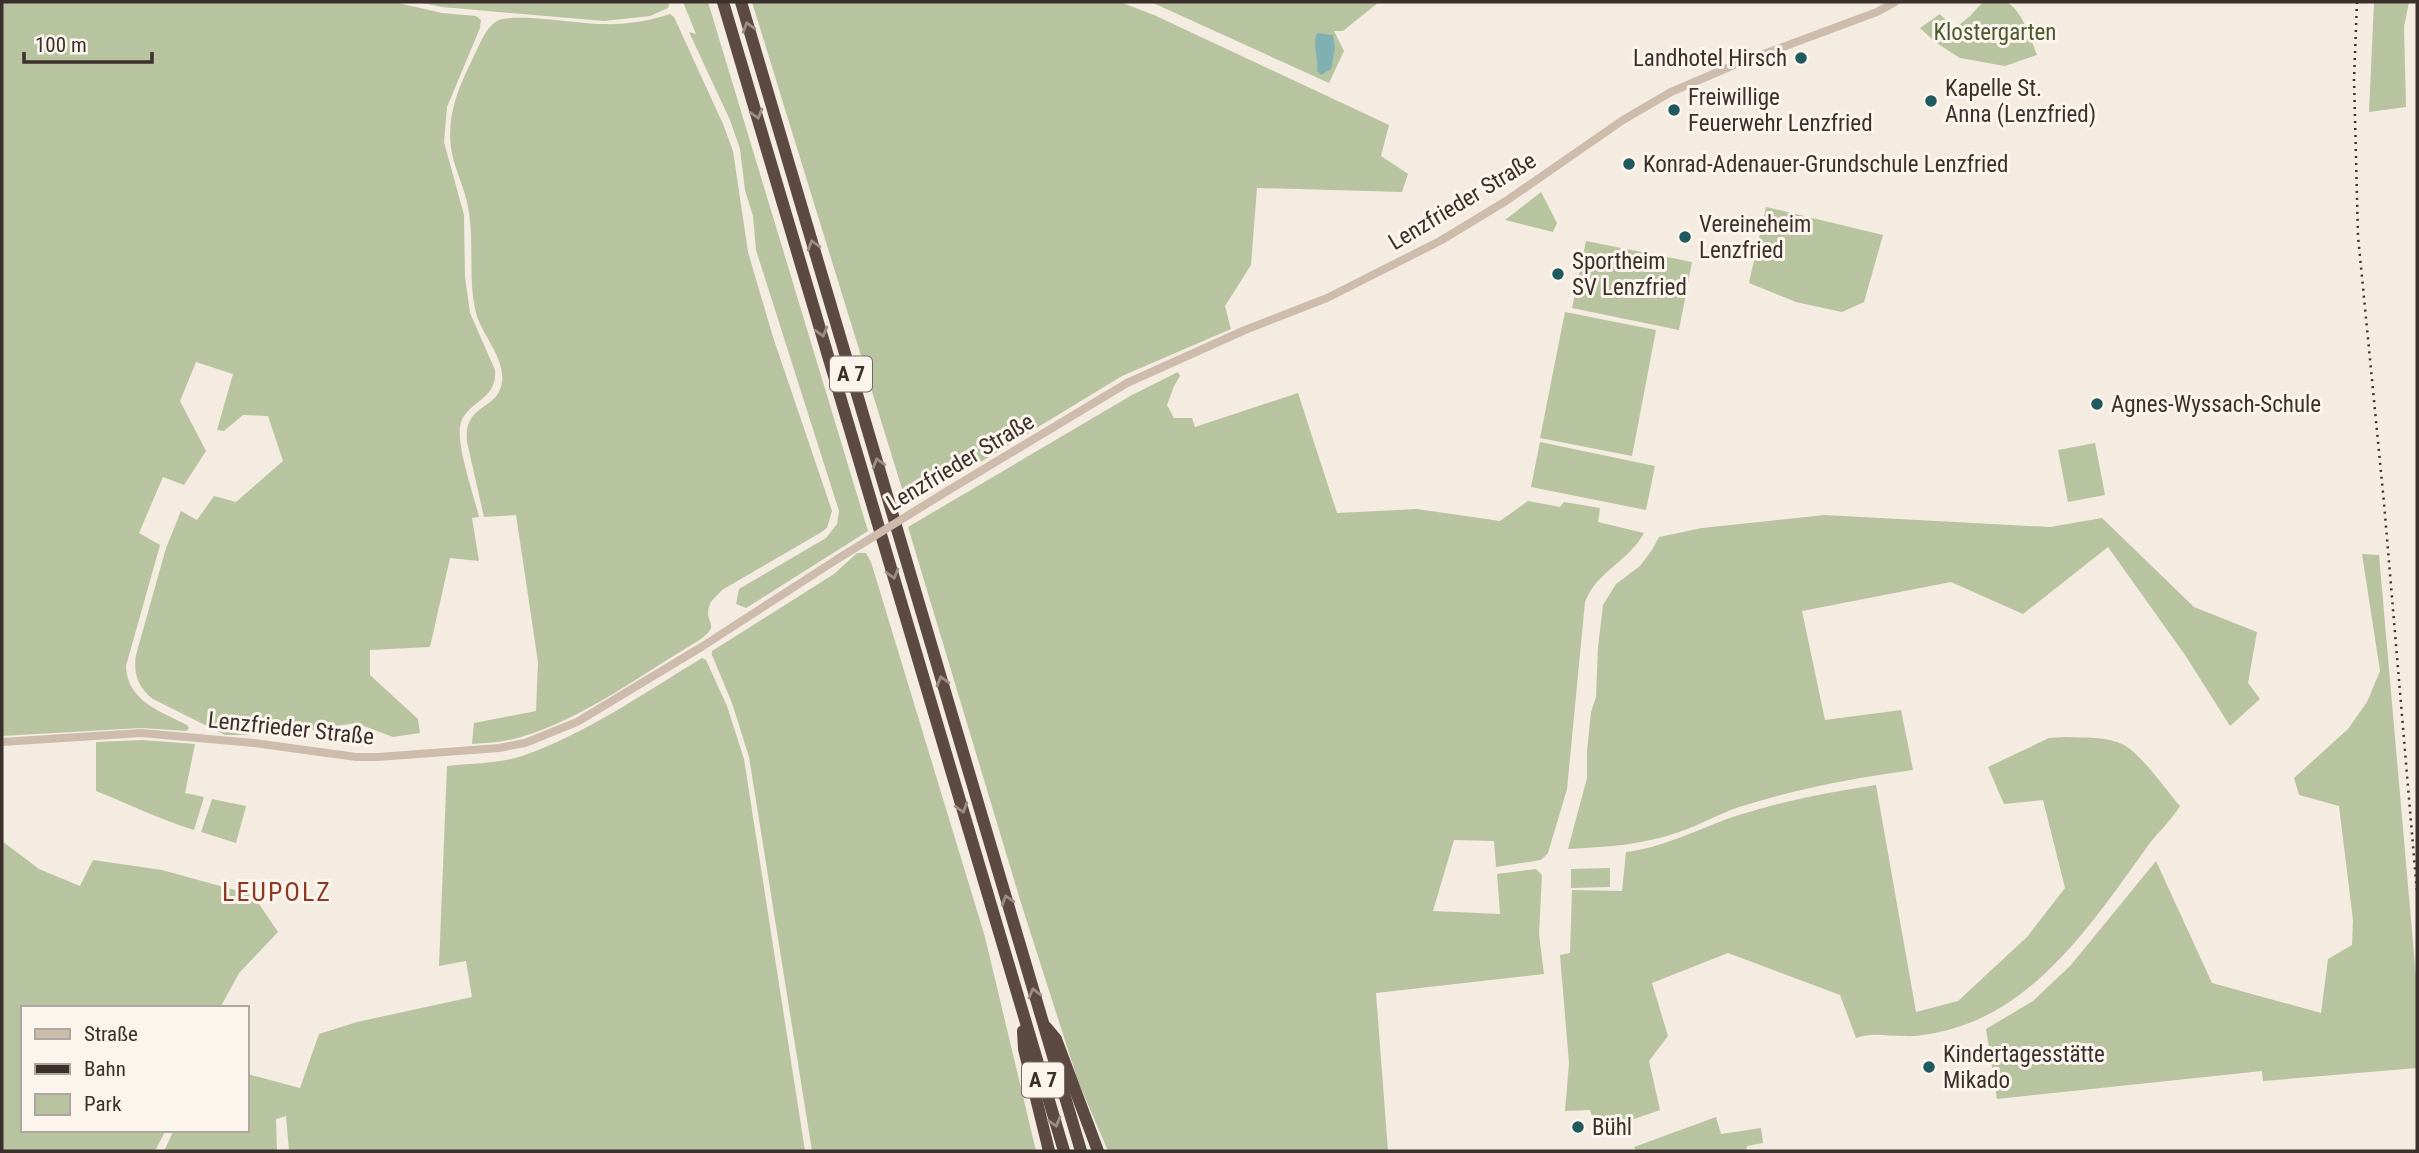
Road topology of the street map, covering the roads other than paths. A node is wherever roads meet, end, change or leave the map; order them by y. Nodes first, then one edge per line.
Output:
1 (723, 2) edge
2 (741, 2) edge
3 (1895, 2) edge
4 (2, 742) edge
5 (1022, 1009) junction
6 (1042, 1021) junction
7 (1049, 1151) edge
8 (1064, 1151) edge
9 (1081, 1151) edge
10 (1098, 1151) edge

1 -> 5 highway, A 7
6 -> 2 highway, A 7
3 - 4 street, Lenzfrieder Straße, bridge
5 - 7 highway
5 -> 8 highway, A 7
6 - 9 highway, A 7
6 - 10 highway

